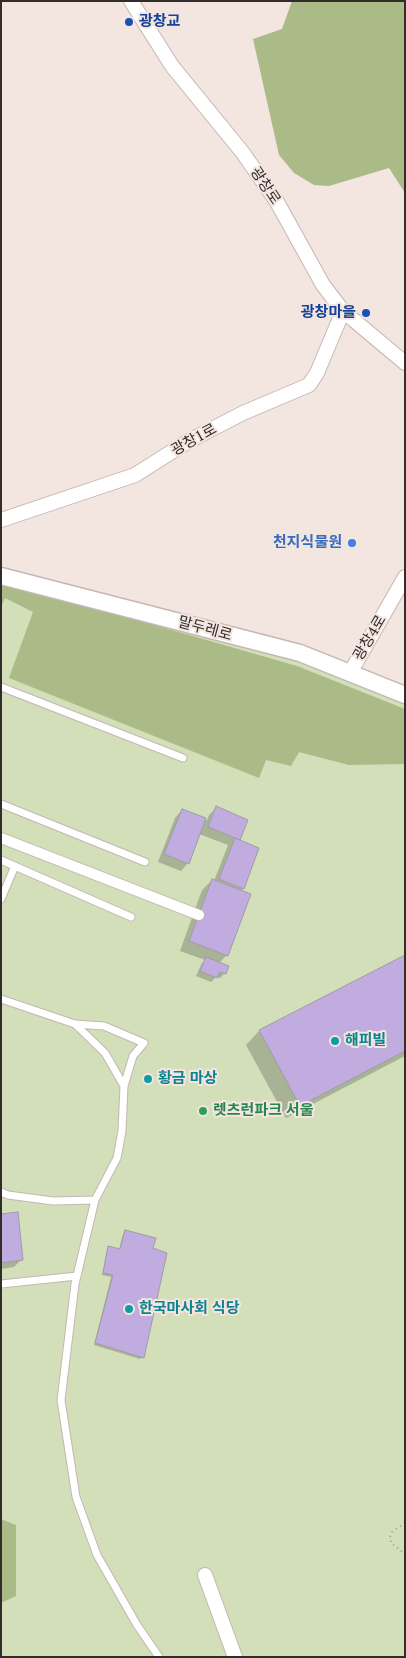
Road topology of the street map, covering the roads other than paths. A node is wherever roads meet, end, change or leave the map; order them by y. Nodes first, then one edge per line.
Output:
1 (131, 1) edge
2 (343, 311) junction
3 (405, 364) edge
4 (1, 520) edge
5 (1, 576) edge
6 (405, 577) edge
7 (350, 673) junction
8 (1, 687) edge
9 (405, 695) edge
10 (183, 758) dead end
11 (1, 804) edge
12 (1, 838) edge
13 (1, 860) edge
14 (145, 862) dead end
15 (15, 866) junction
16 (1, 899) edge
17 (199, 915) dead end
18 (131, 917) dead end
19 (1, 999) edge
20 (75, 1024) junction
21 (124, 1086) junction
22 (1, 1192) edge
23 (95, 1200) junction
24 (77, 1276) junction
25 (1, 1284) edge
26 (205, 1575) dead end
27 (159, 1657) edge
28 (235, 1657) edge

1 - 2 street, 광창로
2 - 3 street, 광창로
2 - 4 street, 광창1로
5 - 7 street, 말두레로
6 - 7 street, 광창4로
7 - 9 street, 말두레로
8 - 10 lane
11 - 14 lane
12 - 17 street
13 - 15 lane
15 - 16 lane
15 - 18 lane
19 - 20 lane
20 - 21 lane
20 - 21 lane
21 - 23 lane
22 - 23 lane
23 - 24 lane
24 - 25 lane
24 - 27 lane
26 - 28 street

